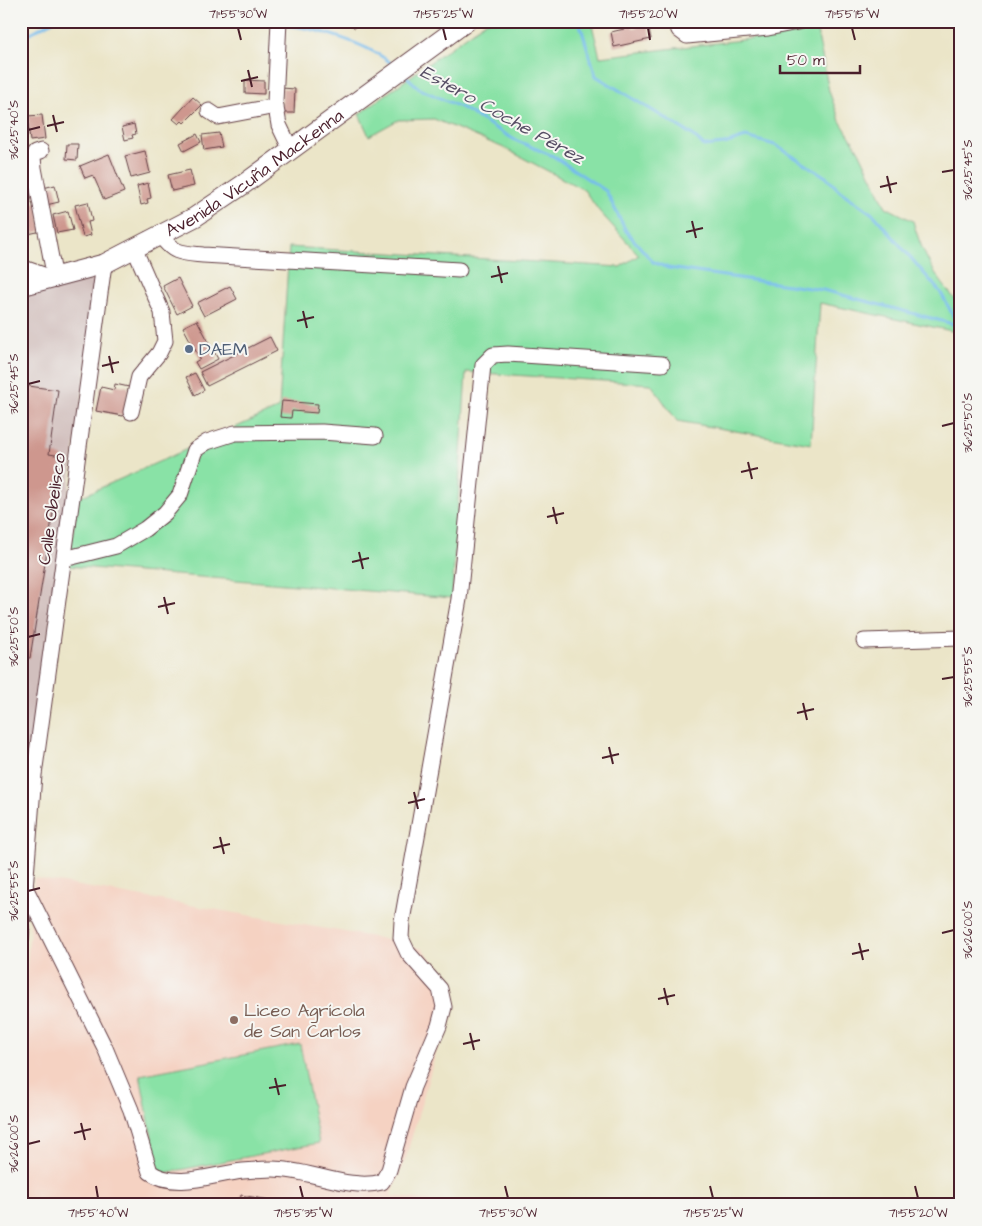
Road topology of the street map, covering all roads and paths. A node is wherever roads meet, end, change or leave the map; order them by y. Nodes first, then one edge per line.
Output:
1 (468, 21) edge
2 (675, 21) edge
3 (802, 21) edge
4 (737, 26) edge
5 (278, 27) edge
6 (276, 106) junction
7 (209, 111) dead end
8 (290, 148) junction
9 (41, 151) dead end
10 (161, 236) junction
11 (135, 250) junction
12 (104, 264) junction
13 (21, 267) edge
14 (459, 270) dead end
15 (55, 279) junction
16 (21, 286) edge
17 (662, 364) dead end
18 (131, 412) dead end
19 (375, 436) dead end
20 (64, 559) junction
21 (961, 638) edge
22 (864, 641) dead end
23 (25, 887) junction
24 (21, 939) edge

1 - 8 main road, Avenida Vicuña Mackenna
2 - 4 street
3 - 4 street
5 - 6 street
6 - 7 street
6 - 8 street
8 - 10 main road, Avenida Vicuña Mackenna
9 - 15 street
10 - 11 main road, Avenida Vicuña Mackenna
10 - 14 street
11 - 12 main road, Avenida Vicuña Mackenna
11 - 18 street
12 - 15 main road, Avenida Vicuña Mackenna
12 - 20 street, Calle Obelisco
13 - 15 street
15 - 16 main road, Avenida Vicuña Mackenna
17 - 23 street
19 - 20 street
20 - 23 street, Calle Obelisco
21 - 22 street
23 - 24 street, Calle Obelisco

